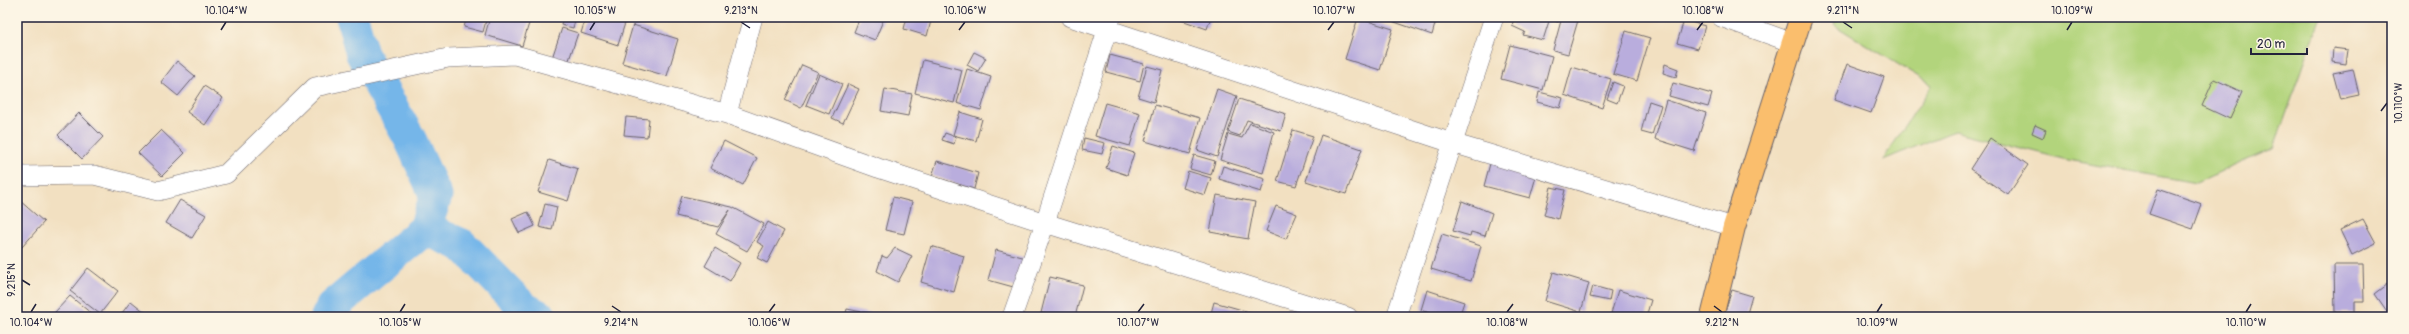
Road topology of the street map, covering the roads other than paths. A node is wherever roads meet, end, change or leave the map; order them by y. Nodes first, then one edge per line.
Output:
1 (753, 17) edge
2 (1070, 17) edge
3 (1494, 17) edge
4 (1721, 17) edge
5 (1801, 17) edge
6 (1110, 23) edge
7 (1793, 43) junction
8 (727, 114) junction
9 (1452, 143) junction
10 (17, 176) edge
11 (1045, 223) junction
12 (1734, 227) junction
13 (1012, 317) edge
14 (1348, 317) edge
15 (1396, 317) edge
16 (1712, 317) edge

1 - 8 street
2 - 6 street
3 - 9 street
4 - 7 street
5 - 7 highway
6 - 9 street
6 - 11 street
7 - 12 highway
8 - 10 street
8 - 11 street
9 - 12 street
9 - 15 street
11 - 13 street
11 - 14 street
12 - 16 highway

